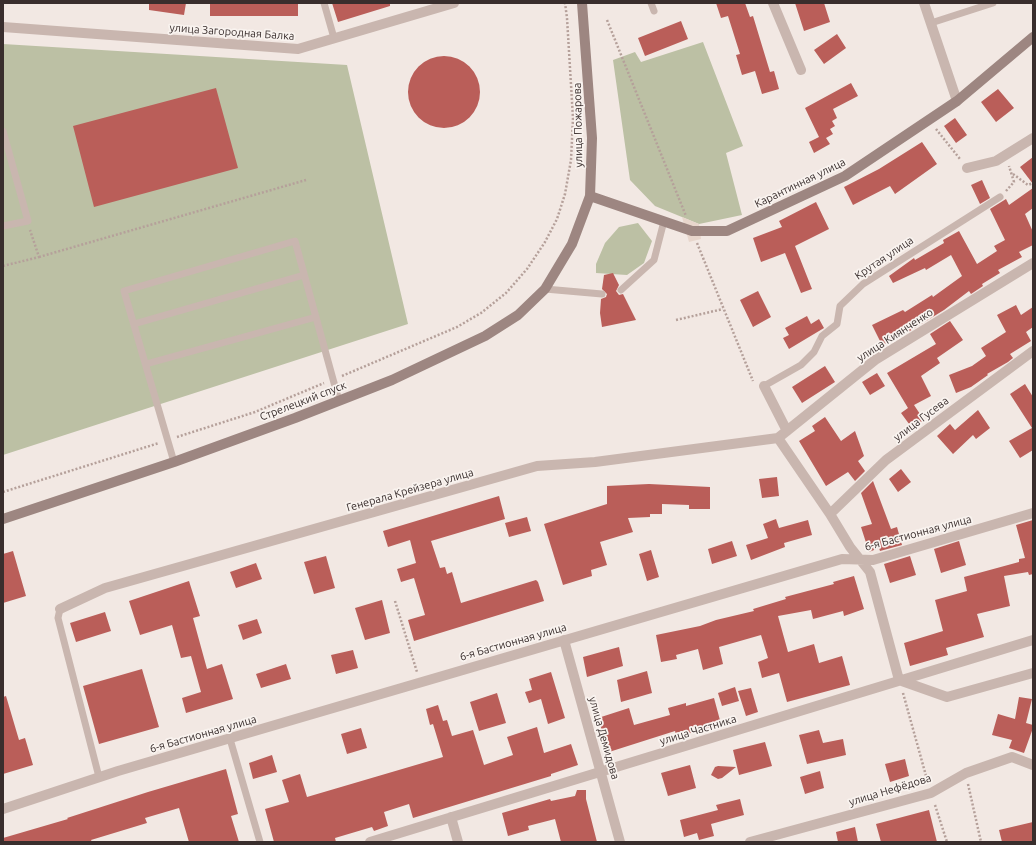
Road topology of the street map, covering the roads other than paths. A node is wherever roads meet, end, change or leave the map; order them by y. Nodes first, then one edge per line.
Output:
1 (324, 3) edge
2 (454, 3) edge
3 (583, 3) edge
4 (651, 3) edge
5 (773, 3) edge
6 (924, 3) edge
7 (993, 3) edge
8 (654, 11) dead end
9 (931, 23) junction
10 (3, 27) edge
11 (1033, 37) edge
12 (334, 38) junction
13 (801, 70) dead end
14 (957, 101) junction
15 (3, 130) edge
16 (1033, 138) edge
17 (967, 168) road end
18 (590, 196) junction
19 (1000, 197) road end
20 (664, 221) junction
21 (3, 226) edge
22 (572, 244) joint
23 (1033, 263) edge
24 (304, 275) junction
25 (545, 289) junction
26 (621, 290) dead end
27 (602, 294) dead end
28 (316, 317) junction
29 (134, 324) junction
30 (1033, 351) edge
31 (146, 364) junction
32 (760, 387) joint
33 (339, 400) junction
34 (787, 431) junction
35 (778, 438) junction
36 (174, 462) junction
37 (1033, 513) edge
38 (830, 514) junction
39 (3, 519) edge
40 (859, 561) junction
41 (60, 609) joint
42 (564, 640) junction
43 (1033, 640) edge
44 (1033, 673) edge
45 (899, 680) junction
46 (230, 739) junction
47 (1033, 765) edge
48 (602, 773) junction
49 (99, 777) junction
50 (3, 809) edge
51 (451, 817) junction
52 (260, 842) edge
53 (370, 842) edge
54 (458, 842) edge
55 (620, 842) edge
56 (750, 842) edge

1 - 12 lane
2 - 12 street, улица Загородная Балка
3 - 18 main road, улица Пожарова
4 - 8 lane
5 - 13 street
6 - 9 street
7 - 9 lane
9 - 14 street
10 - 12 street, улица Загородная Балка
11 - 14 main road, Карантинная улица
14 - 20 main road, Карантинная улица
15 - 21 lane
16 - 17 street
18 - 20 main road, Карантинная улица
18 - 22 main road, улица Пожарова
19 - 32 lane, Крутая улица
20 - 26 lane
22 - 25 main road, Стрелецкий спуск
23 - 34 street, улица Киянченко
24 - 28 lane
24 - 29 lane
24 - 29 lane
25 - 27 lane
25 - 33 main road, Стрелецкий спуск
28 - 31 lane
28 - 33 lane
29 - 31 lane
30 - 38 street, улица Гусева
31 - 36 lane
32 - 34 street
33 - 36 main road, Стрелецкий спуск
34 - 35 street, улица Киянченко
35 - 38 street
35 - 41 street, Генерала Крейзера улица
36 - 39 main road, Стрелецкий спуск
37 - 40 street, 6-я Бастионная улица
38 - 40 street
40 - 42 street, 6-я Бастионная улица
40 - 45 street
41 - 49 lane
42 - 46 street, 6-я Бастионная улица
42 - 48 street, улица Демидова
43 - 45 street, улица Частника
44 - 45 street
45 - 48 street, улица Частника
46 - 49 street, 6-я Бастионная улица
46 - 52 lane
47 - 56 street, улица Нефёдова
48 - 51 street, улица Частника
48 - 55 street, улица Демидова
49 - 50 street, 6-я Бастионная улица
51 - 53 street, улица Частника
51 - 54 street

